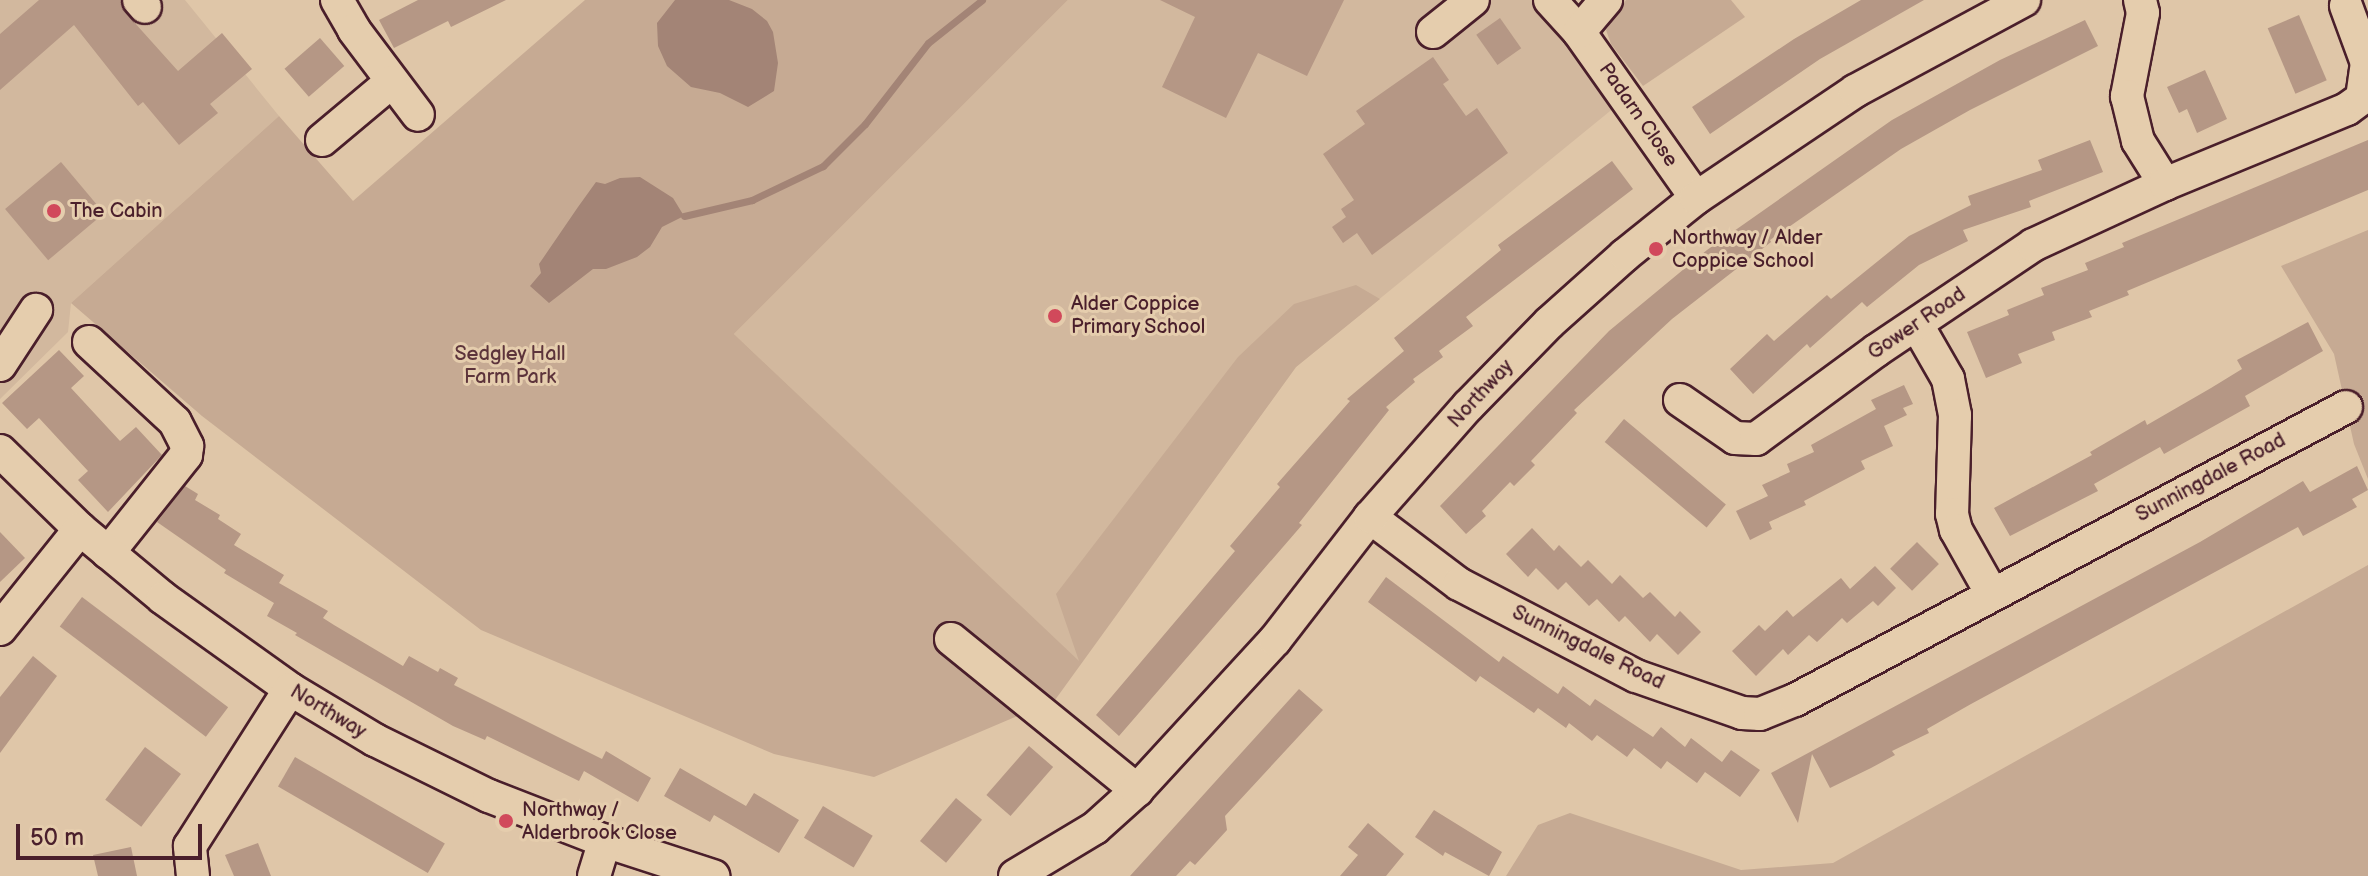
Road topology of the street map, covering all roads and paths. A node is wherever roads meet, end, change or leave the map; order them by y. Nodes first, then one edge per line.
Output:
1 (337, 0) edge
2 (1473, 0) edge
3 (1550, 0) edge
4 (1606, 0) edge
5 (2024, 0) edge
6 (2140, 0) edge
7 (2346, 6) dead end
8 (1433, 32) dead end
9 (1579, 32) junction
10 (391, 82) junction
11 (418, 115) dead end
12 (322, 140) dead end
13 (2165, 184) junction
14 (1696, 198) junction
15 (36, 310) dead end
16 (1917, 325) junction
17 (89, 342) dead end
18 (0, 365) edge
19 (1680, 400) dead end
20 (2346, 407) dead end
21 (0, 451) edge
22 (1370, 517) junction
23 (80, 529) junction
24 (108, 553) junction
25 (1992, 594) junction
26 (0, 629) edge
27 (951, 639) dead end
28 (290, 689) junction
29 (1137, 790) junction
30 (605, 841) junction
31 (193, 876) edge
32 (594, 876) edge
33 (713, 876) edge
34 (1015, 876) edge

1 - 10 street
2 - 8 street
3 - 9 street, Padarn Close
4 - 9 street
5 - 14 street, Northway
6 - 13 street
7 - 13 street, Gower Road
9 - 14 street, Padarn Close
10 - 11 street
10 - 12 street
13 - 16 street, Gower Road
14 - 22 street, Northway
15 - 18 street
16 - 19 street, Gower Road
16 - 25 street
17 - 24 street
20 - 25 street, Sunningdale Road
21 - 23 street, Northway
22 - 25 street, Sunningdale Road
22 - 29 street, Northway
23 - 24 street, Northway
23 - 26 street
24 - 28 street, Northway
27 - 29 street
28 - 30 street, Northway
28 - 31 street
29 - 34 street, Northway
30 - 32 street
30 - 33 street, Northway

